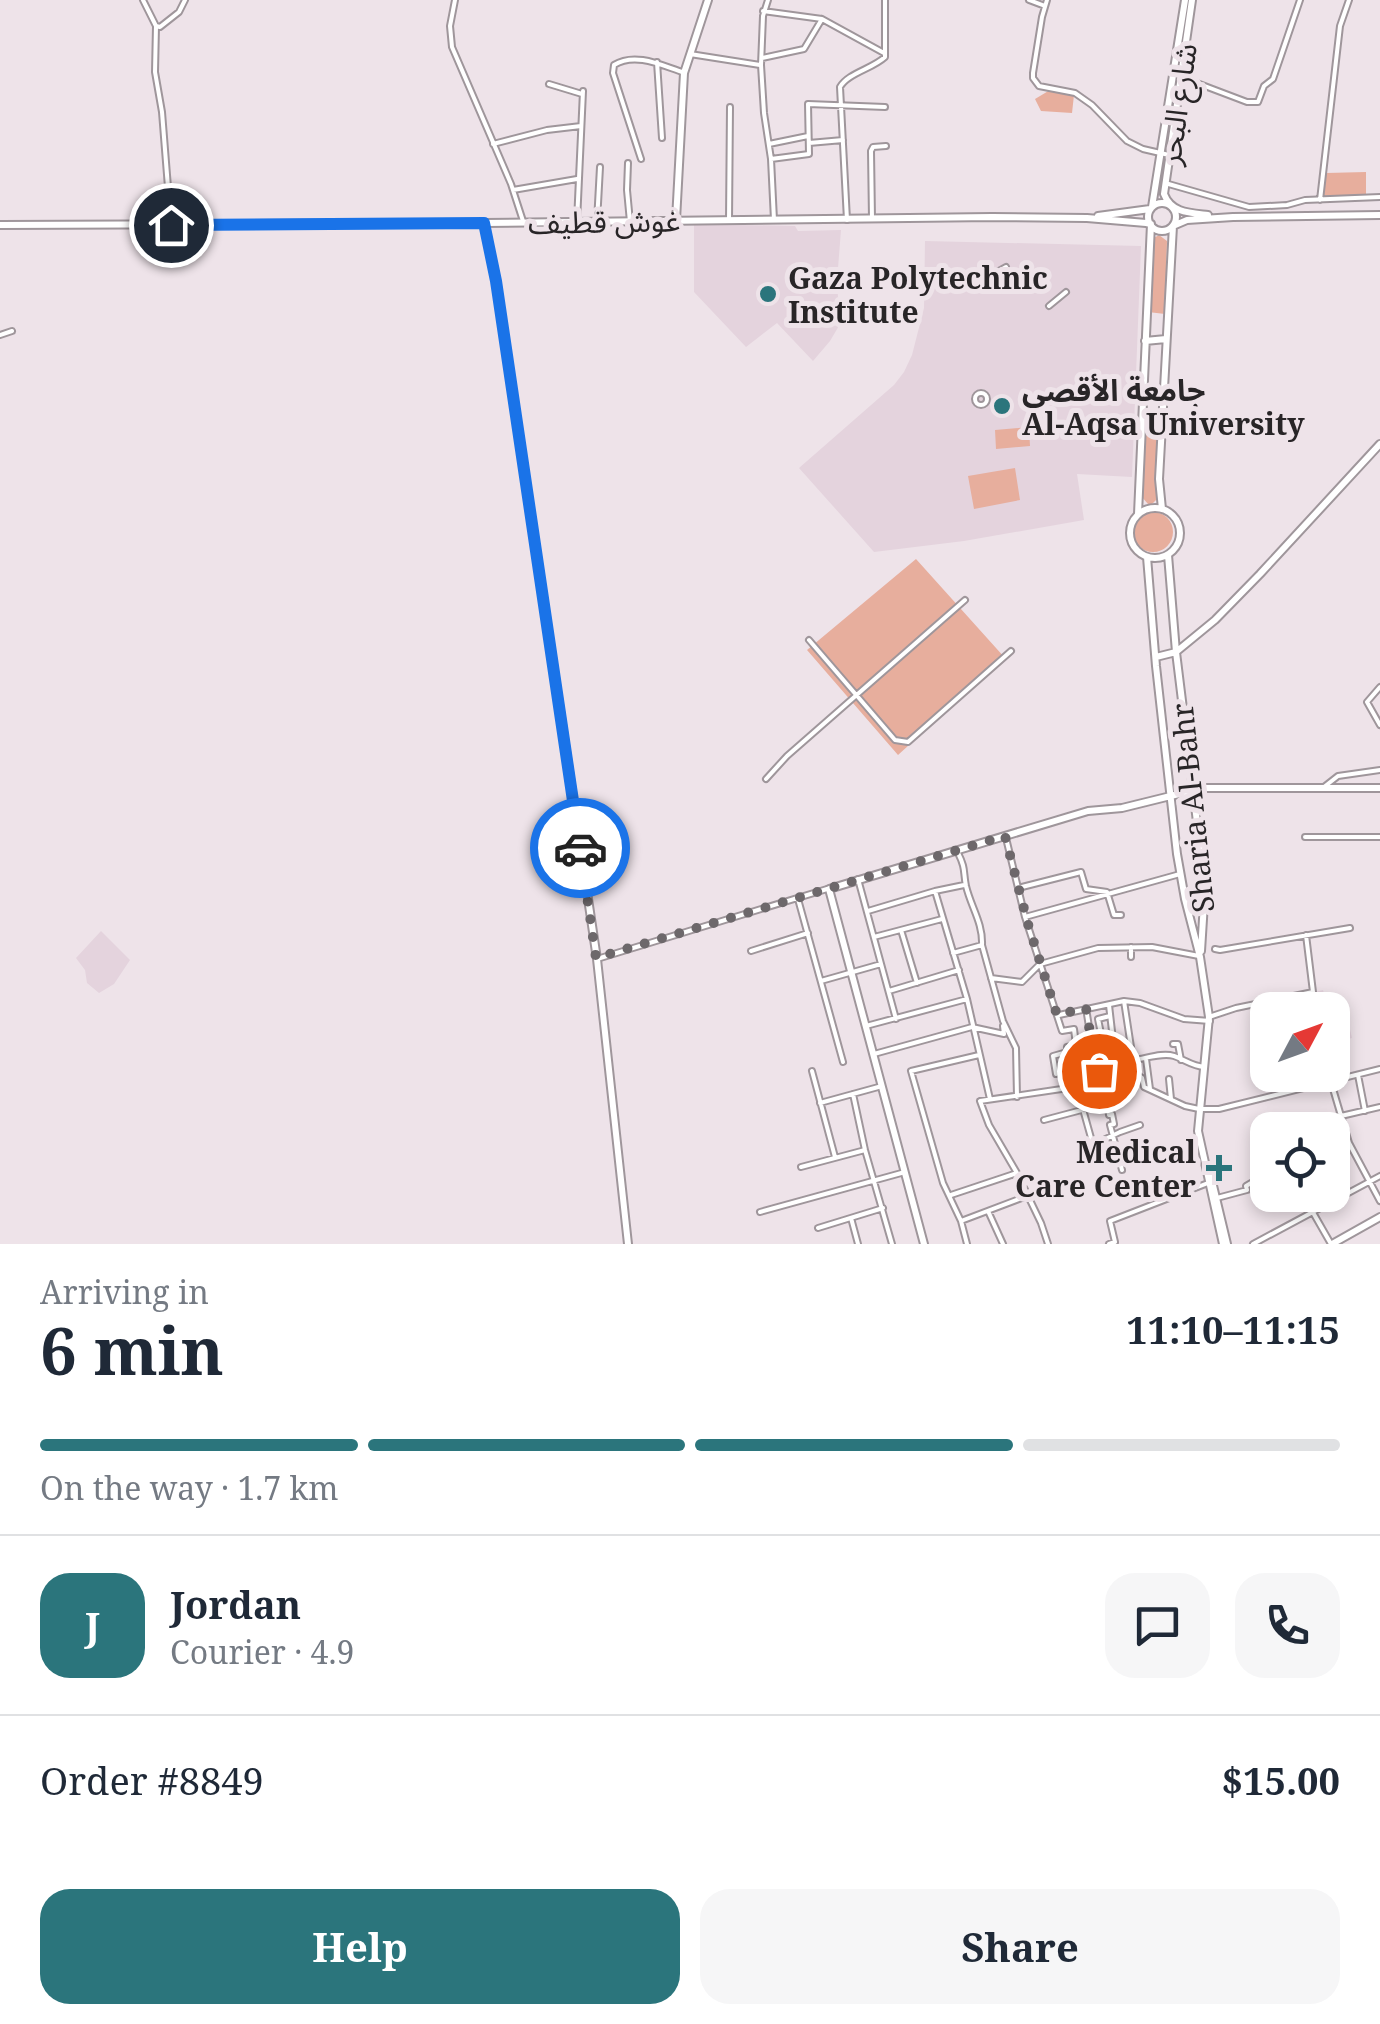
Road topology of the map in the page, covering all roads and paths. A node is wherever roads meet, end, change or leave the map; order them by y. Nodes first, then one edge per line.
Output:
1 (143, 0) edge
2 (186, 0) edge
3 (455, 0) edge
4 (708, 0) edge
5 (768, 0) edge
6 (885, 0) edge
7 (1029, 0) edge
8 (1174, 0) edge
9 (1187, 0) edge
10 (1300, 0) edge
11 (1349, 0) edge
12 (1046, 3) edge
13 (763, 11) junction
14 (822, 19) junction
15 (156, 26) junction
16 (690, 54) junction
17 (886, 54) junction
18 (762, 58) junction
19 (657, 62) junction
20 (761, 65) junction
21 (684, 73) junction
22 (1180, 77) junction
23 (550, 84) dead end
24 (841, 105) junction
25 (885, 106) dead end
26 (730, 107) dead end
27 (581, 126) junction
28 (662, 138) dead end
29 (809, 140) junction
30 (843, 140) junction
31 (493, 144) junction
32 (769, 144) junction
33 (886, 146) dead end
34 (1165, 154) junction
35 (641, 159) dead end
36 (771, 159) junction
37 (628, 162) dead end
38 (600, 166) dead end
39 (578, 179) junction
40 (1165, 183) junction
41 (513, 190) junction
42 (1380, 197) edge
43 (1320, 200) junction
44 (1171, 206) junction
45 (1151, 208) junction
46 (1380, 215) edge
47 (1234, 217) junction
48 (1087, 218) junction
49 (872, 219) junction
50 (676, 220) junction
51 (729, 220) junction
52 (774, 220) junction
53 (847, 220) junction
54 (523, 221) junction
55 (577, 222) junction
56 (597, 222) junction
57 (630, 222) junction
58 (484, 223) junction
59 (1150, 224) junction
60 (171, 225) junction
61 (0, 226) edge
62 (1173, 226) junction
63 (1006, 267) dead end
64 (990, 276) dead end
65 (1066, 292) dead end
66 (1049, 306) dead end
67 (12, 331) dead end
68 (0, 336) edge
69 (1166, 339) junction
70 (1145, 342) junction
71 (1380, 444) edge
72 (1162, 508) junction
73 (1138, 514) junction
74 (1168, 555) junction
75 (1147, 557) junction
76 (965, 600) dead end
77 (809, 640) dead end
78 (1010, 652) dead end
79 (1176, 652) junction
80 (1156, 657) junction
81 (1380, 687) edge
82 (857, 695) junction
83 (1380, 724) edge
84 (1380, 770) edge
85 (766, 779) dead end
86 (1324, 788) junction
87 (1380, 788) edge
88 (1193, 790) junction
89 (1171, 794) junction
90 (1005, 836) junction
91 (1305, 837) dead end
92 (1380, 837) edge
93 (956, 850) junction
94 (1181, 874) junction
95 (858, 879) junction
96 (966, 885) junction
97 (828, 888) junction
98 (1018, 888) junction
99 (936, 891) junction
100 (1107, 892) junction
101 (798, 899) junction
102 (868, 912) junction
103 (1121, 914) dead end
104 (1026, 917) junction
105 (944, 918) junction
106 (1350, 928) dead end
107 (901, 930) junction
108 (808, 933) junction
109 (1306, 936) junction
110 (874, 938) junction
111 (982, 944) junction
112 (1131, 947) junction
113 (1215, 949) dead end
114 (751, 951) dead end
115 (953, 953) junction
116 (1132, 957) dead end
117 (1200, 957) junction
118 (596, 958) junction
119 (881, 964) junction
120 (1040, 964) junction
121 (959, 970) junction
122 (852, 972) junction
123 (991, 978) junction
124 (821, 981) junction
125 (917, 983) junction
126 (889, 992) junction
127 (968, 1000) junction
128 (1124, 1001) junction
129 (1108, 1003) junction
130 (1086, 1008) junction
131 (1057, 1015) junction
132 (1110, 1016) junction
133 (896, 1019) junction
134 (1210, 1019) junction
135 (1002, 1021) junction
136 (866, 1026) junction
137 (972, 1027) junction
138 (1173, 1044) dead end
139 (1067, 1052) junction
140 (874, 1054) junction
141 (979, 1054) junction
142 (1146, 1058) junction
143 (1132, 1060) junction
144 (1181, 1060) junction
145 (844, 1062) dead end
146 (1205, 1068) junction
147 (1380, 1069) edge
148 (812, 1071) dead end
149 (1135, 1073) junction
150 (1056, 1074) dead end
151 (1117, 1075) junction
152 (1358, 1076) junction
153 (1350, 1078) edge
154 (1105, 1079) junction
155 (1169, 1079) dead end
156 (882, 1086) junction
157 (1075, 1087) junction
158 (1150, 1088) junction
159 (1291, 1092) edge
160 (853, 1094) junction
161 (1017, 1097) junction
162 (990, 1099) junction
163 (1171, 1099) junction
164 (820, 1103) junction
165 (1108, 1104) junction
166 (1380, 1107) edge
167 (1082, 1109) junction
168 (1201, 1109) junction
169 (1365, 1112) junction
170 (1350, 1114) edge
171 (1044, 1120) dead end
172 (1140, 1126) dead end
173 (1114, 1135) junction
174 (1350, 1146) edge
175 (865, 1150) junction
176 (835, 1157) junction
177 (801, 1167) dead end
178 (1122, 1170) dead end
179 (905, 1172) junction
180 (1017, 1173) junction
181 (1380, 1176) edge
182 (875, 1180) junction
183 (1370, 1182) junction
184 (1208, 1183) junction
185 (1250, 1184) edge
186 (1350, 1193) edge
187 (949, 1195) junction
188 (1027, 1196) junction
189 (1214, 1198) junction
190 (1380, 1201) edge
191 (883, 1208) junction
192 (988, 1211) junction
193 (760, 1212) dead end
194 (1313, 1212) joint
195 (1380, 1217) edge
196 (851, 1218) junction
197 (961, 1221) junction
198 (818, 1228) dead end
199 (628, 1244) edge
200 (858, 1244) edge
201 (892, 1244) edge
202 (924, 1244) edge
203 (968, 1244) edge
204 (1003, 1244) edge
205 (1048, 1244) edge
206 (1109, 1244) edge
207 (1225, 1244) edge
208 (1253, 1244) edge
209 (1332, 1244) edge

1 - 15 street
2 - 15 street
3 - 31 street
4 - 16 main road
5 - 13 street
6 - 17 street
7 - 12 street
8 - 9 street
9 - 22 main road, شارع البحر
9 - 34 main road, شارع البحر
10 - 22 street
11 - 43 street
12 - 34 street
13 - 14 street
13 - 18 street
14 - 17 street
14 - 18 street
15 - 60 street
16 - 20 street
16 - 21 main road
17 - 24 street
18 - 20 street
19 - 21 street
19 - 28 street
19 - 35 street
20 - 32 street
21 - 50 main road
22 - 34 main road, شارع البحر
23 - 27 street
24 - 25 street
24 - 29 street
24 - 30 street
26 - 51 street
27 - 31 street
27 - 39 street
29 - 30 street
29 - 32 street
29 - 36 street
30 - 53 street
31 - 41 street
32 - 36 street
33 - 49 street
34 - 40 main road, شارع البحر
34 - 45 main road, شارع البحر
36 - 52 street
37 - 57 street
38 - 56 street
39 - 41 street
39 - 55 street
40 - 43 street
40 - 44 main road, شارع البحر
41 - 54 street
42 - 43 street
44 - 45 main road
44 - 47 main road
44 - 62 main road
45 - 48 main road, غوش قطيف
45 - 59 main road
46 - 47 main road
47 - 62 main road
48 - 49 main road, غوش قطيف
48 - 59 main road, غوش قطيف
49 - 53 main road, غوش قطيف
50 - 51 main road, غوش قطيف
50 - 57 main road, غوش قطيف
51 - 52 main road, غوش قطيف
52 - 53 main road, غوش قطيف
54 - 55 main road, غوش قطيف
54 - 58 main road, غوش قطيف
55 - 56 main road, غوش قطيف
56 - 57 main road, غوش قطيف
58 - 60 main road, غوش قطيف
58 - 118 main road
59 - 62 main road
59 - 70 main road
60 - 61 main road, غوش قطيف
62 - 69 main road
63 - 64 street
65 - 66 street
67 - 68 street
69 - 70 main road
69 - 72 main road
70 - 73 main road
71 - 79 main road
72 - 73 main road
72 - 74 main road
73 - 75 main road
74 - 75 main road
74 - 79 main road, Sharia Al-Bahr
75 - 80 main road, Sharia Al-Bahr
76 - 82 street
77 - 82 street
78 - 82 street
79 - 80 main road
79 - 88 main road, Sharia Al-Bahr
80 - 89 main road, Sharia Al-Bahr
81 - 83 street
82 - 85 street
84 - 86 street
86 - 87 main road
86 - 88 main road
88 - 89 main road
88 - 117 main road, Sharia Al-Bahr
89 - 90 main road
89 - 94 main road, Sharia Al-Bahr
90 - 93 main road
90 - 98 street
91 - 92 street
93 - 95 main road
93 - 96 street
94 - 100 street
94 - 117 main road, Sharia Al-Bahr
95 - 97 main road
95 - 102 street
96 - 99 street
96 - 111 street
97 - 101 street
97 - 122 main road
98 - 100 street
98 - 104 street
99 - 102 street
99 - 105 street
100 - 103 street
100 - 104 street
101 - 108 street
101 - 118 street
102 - 110 street
104 - 120 street
105 - 107 street
105 - 115 street
106 - 109 street
107 - 110 street
107 - 125 street
108 - 114 street
108 - 124 street
109 - 113 street
109 - 134 street
110 - 119 street
111 - 115 street
111 - 123 street
112 - 116 street
112 - 117 street
112 - 120 street
115 - 121 street
117 - 134 main road
118 - 199 main road
119 - 122 street
119 - 126 street
120 - 123 street
120 - 131 street
121 - 125 street
121 - 127 street
122 - 124 street
122 - 136 main road
123 - 135 street
124 - 145 street
125 - 126 street
126 - 133 street
127 - 133 street
127 - 137 street
128 - 129 street
128 - 134 street
128 - 143 street
129 - 130 street
129 - 132 street
130 - 131 street
130 - 154 street
131 - 139 street
132 - 151 street
132 - 154 street
133 - 136 street
134 - 146 main road
135 - 137 street
135 - 161 street
136 - 140 main road
137 - 140 street
137 - 141 street
138 - 144 street
139 - 150 street
139 - 157 street
140 - 156 main road
141 - 162 street
141 - 187 street
142 - 143 street
142 - 144 street
142 - 158 street
143 - 149 street
144 - 146 street
146 - 168 main road
147 - 152 street
148 - 164 street
149 - 151 street
149 - 158 street
151 - 154 street
152 - 153 street
152 - 169 street
154 - 157 street
154 - 165 street
155 - 163 street
156 - 160 street
156 - 179 main road
157 - 161 street
157 - 167 street
158 - 163 street
159 - 168 street
160 - 164 street
160 - 175 street
161 - 162 street
162 - 180 street
163 - 168 street
164 - 176 street
165 - 167 street
165 - 173 street
166 - 169 street
167 - 171 street
167 - 173 street
168 - 184 main road
168 - 189 main road
169 - 170 street
172 - 173 street
173 - 178 street
174 - 183 street
175 - 176 street
175 - 182 street
176 - 177 street
179 - 182 street
179 - 202 main road
180 - 187 street
180 - 188 street
181 - 183 street
182 - 191 street
182 - 193 street
183 - 186 street
183 - 190 street
184 - 189 main road
184 - 206 street
185 - 189 street
187 - 197 street
188 - 192 street
188 - 205 street
189 - 207 main road
191 - 196 street
191 - 201 street
192 - 197 street
192 - 204 street
194 - 208 street
194 - 209 street
195 - 209 main road
196 - 198 street
196 - 200 street
197 - 203 street

